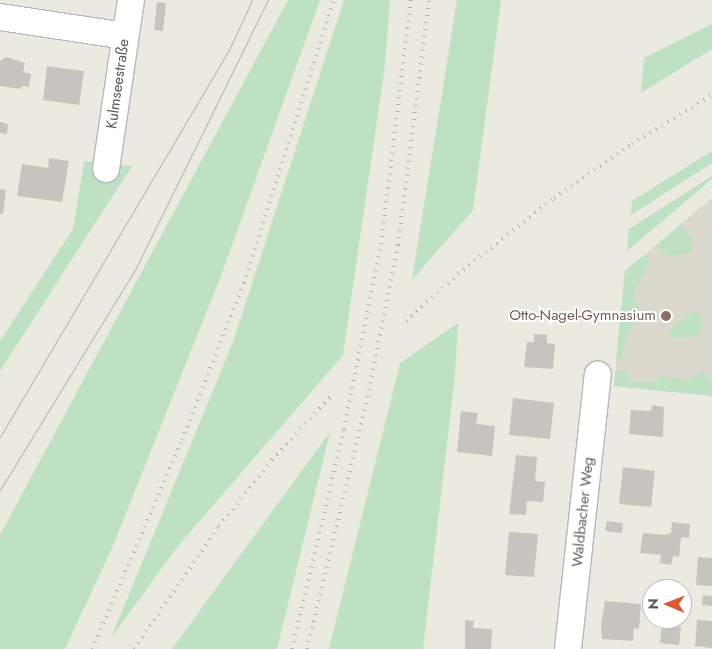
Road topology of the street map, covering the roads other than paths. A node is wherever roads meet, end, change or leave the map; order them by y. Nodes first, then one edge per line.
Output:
1 (131, 0) edge
2 (0, 17) edge
3 (125, 36) junction
4 (106, 169) dead end
5 (598, 375) dead end
6 (568, 649) edge

1 - 3 street, Kulmseestraße
2 - 3 street
3 - 4 street, Kulmseestraße
5 - 6 street, Waldbacher Weg

